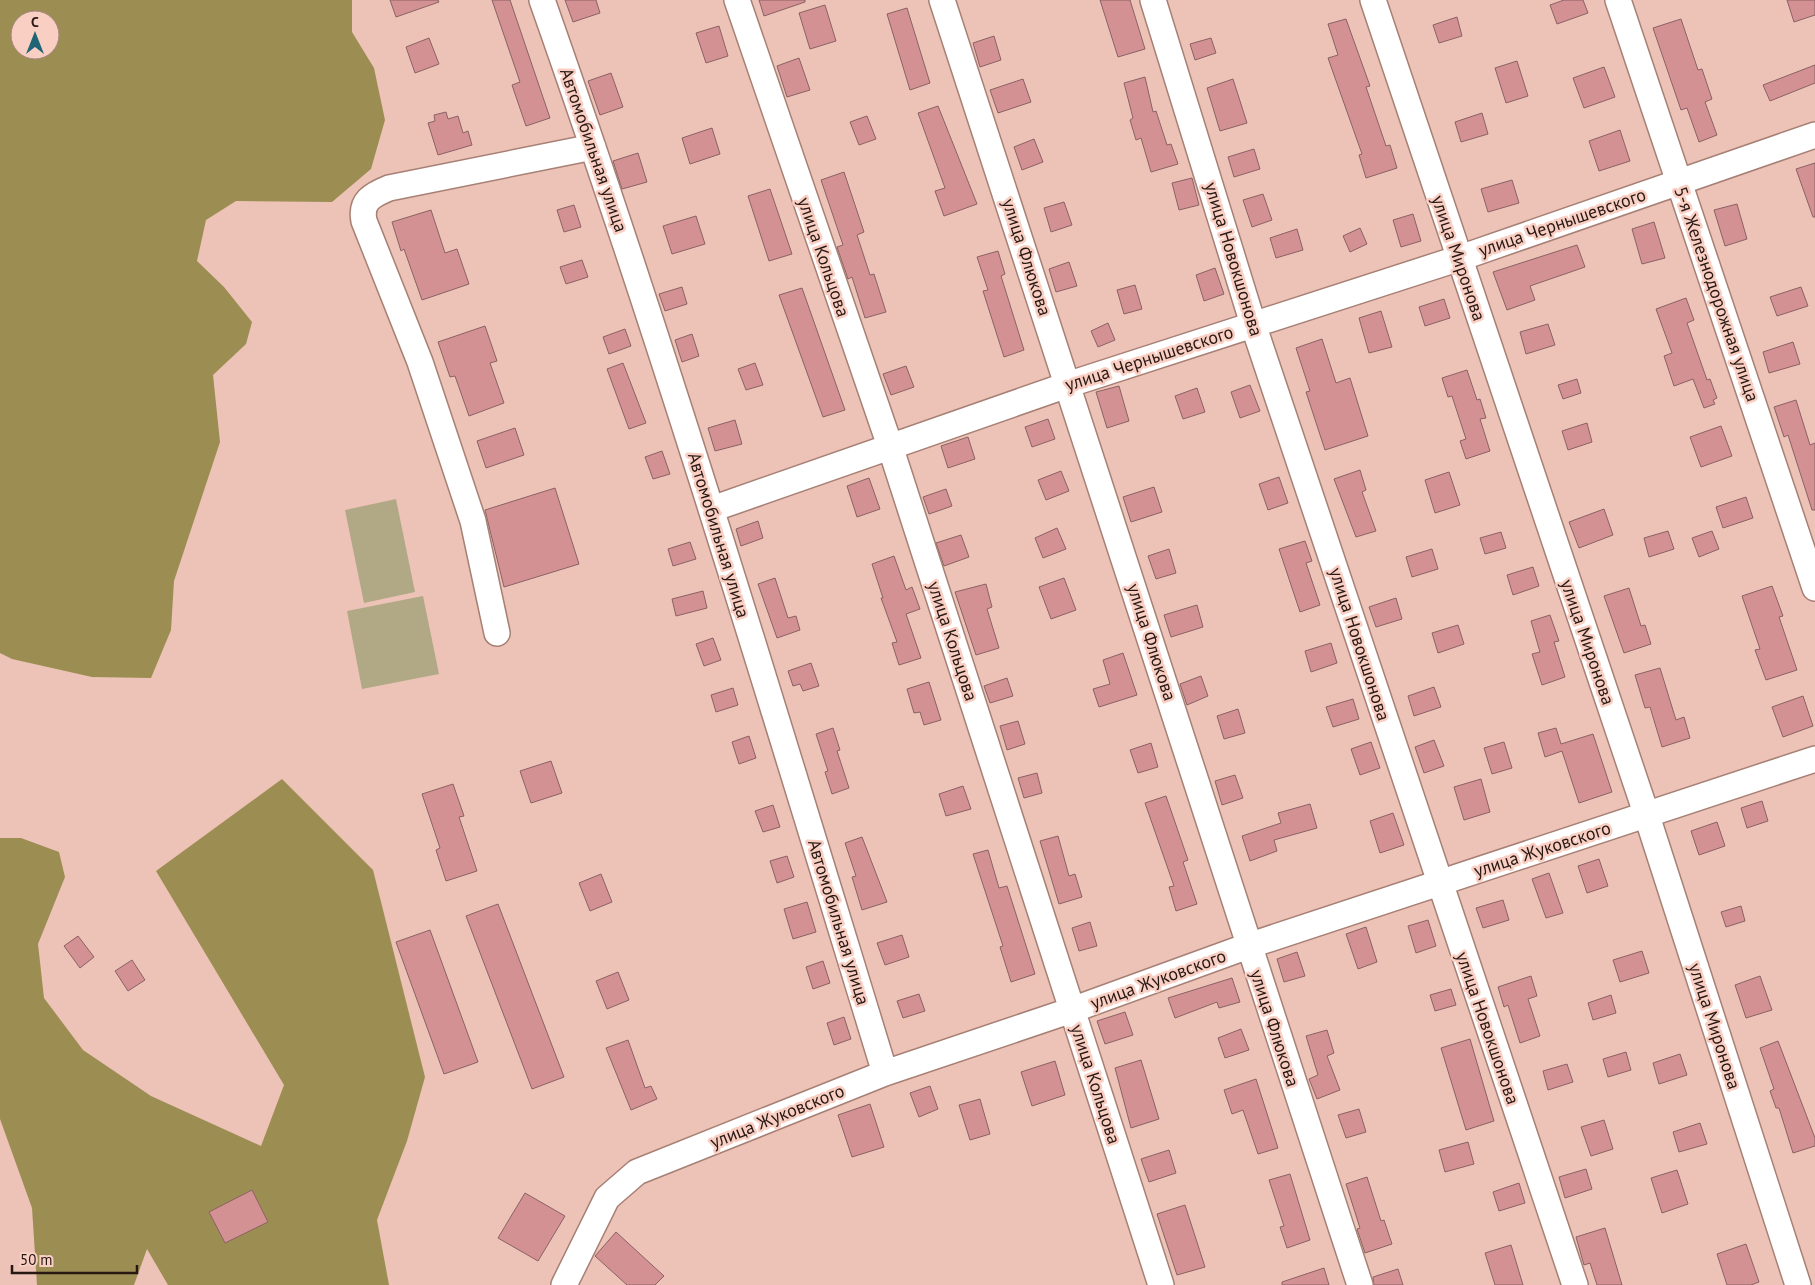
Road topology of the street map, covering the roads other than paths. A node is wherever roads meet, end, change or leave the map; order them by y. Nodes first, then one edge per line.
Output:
1 (542, 0) edge
2 (737, 0) edge
3 (942, 0) edge
4 (1153, 0) edge
5 (1373, 0) edge
6 (1618, 0) edge
7 (1815, 135) edge
8 (593, 147) junction
9 (1679, 181) junction
10 (1460, 258) junction
11 (1254, 324) junction
12 (1070, 384) junction
13 (890, 446) junction
14 (712, 509) junction
15 (1815, 588) edge
16 (497, 633) dead end
17 (1815, 759) edge
18 (1647, 816) junction
19 (1439, 882) junction
20 (1248, 946) junction
21 (1072, 1010) junction
22 (885, 1073) junction
23 (564, 1285) edge
24 (1161, 1285) edge
25 (1360, 1285) edge
26 (1575, 1285) edge
27 (1798, 1285) edge

1 - 8 street, Автомобильная улица
2 - 13 street, улица Кольцова
3 - 12 street, улица Флюкова
4 - 11 street, улица Новокшонова
5 - 10 street, улица Миронова
6 - 9 street, 5-я Железнодорожная улица
7 - 9 street, улица Чернышевского
8 - 14 street, Автомобильная улица
8 - 16 street
9 - 10 street, улица Чернышевского
9 - 15 street, 5-я Железнодорожная улица
10 - 11 street, улица Чернышевского
10 - 18 street, улица Миронова
11 - 12 street, улица Чернышевского
11 - 19 street, улица Новокшонова
12 - 13 street, улица Чернышевского
12 - 20 street, улица Флюкова
13 - 14 street, улица Чернышевского
13 - 21 street, улица Кольцова
14 - 22 street, Автомобильная улица
17 - 18 street, улица Жуковского
18 - 19 street, улица Жуковского
18 - 27 street, улица Миронова
19 - 20 street, улица Жуковского
19 - 26 street, улица Новокшонова
20 - 21 street, улица Жуковского
20 - 25 street, улица Флюкова
21 - 22 street, улица Жуковского
21 - 24 street, улица Кольцова
22 - 23 street, улица Жуковского

